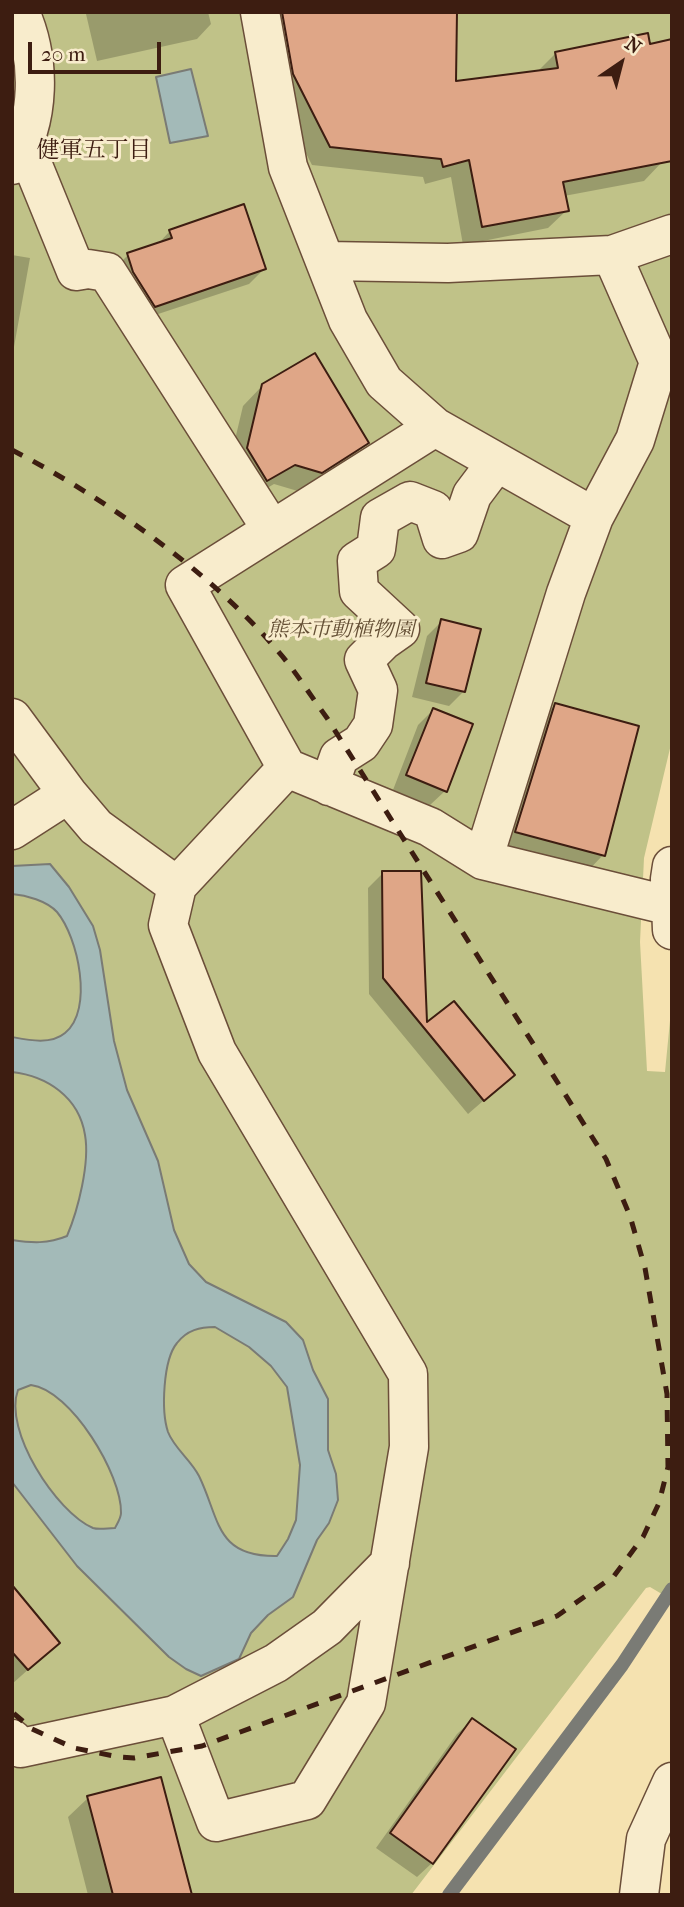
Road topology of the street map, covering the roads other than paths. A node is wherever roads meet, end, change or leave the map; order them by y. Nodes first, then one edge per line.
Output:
1 (20, 12) edge
2 (260, 12) edge
3 (18, 153) edge
4 (672, 234) edge
5 (612, 255) junction
6 (326, 261) junction
7 (435, 427) junction
8 (491, 460) junction
9 (594, 517) junction
10 (272, 530) junction
11 (12, 718) edge
12 (287, 768) junction
13 (329, 786) junction
14 (68, 794) junction
15 (13, 829) edge
16 (484, 860) junction
17 (672, 866) edge
18 (177, 886) junction
19 (671, 906) edge
20 (672, 932) edge
21 (390, 1563) junction
22 (176, 1715) junction
23 (12, 1739) edge
24 (672, 1782) edge
25 (639, 1895) edge

1 - 3 street
2 - 6 street
3 - 10 street
4 - 5 street
5 - 6 street
5 - 9 street
6 - 7 street
7 - 8 street
7 - 10 street
8 - 9 street
8 - 13 street
9 - 16 street
10 - 12 street
11 - 14 street
12 - 13 street
12 - 18 street
13 - 16 street
14 - 15 street
14 - 18 street
16 - 19 street
17 - 19 street
18 - 21 street
19 - 20 street
21 - 22 street
21 - 22 street
22 - 23 street
24 - 25 street

